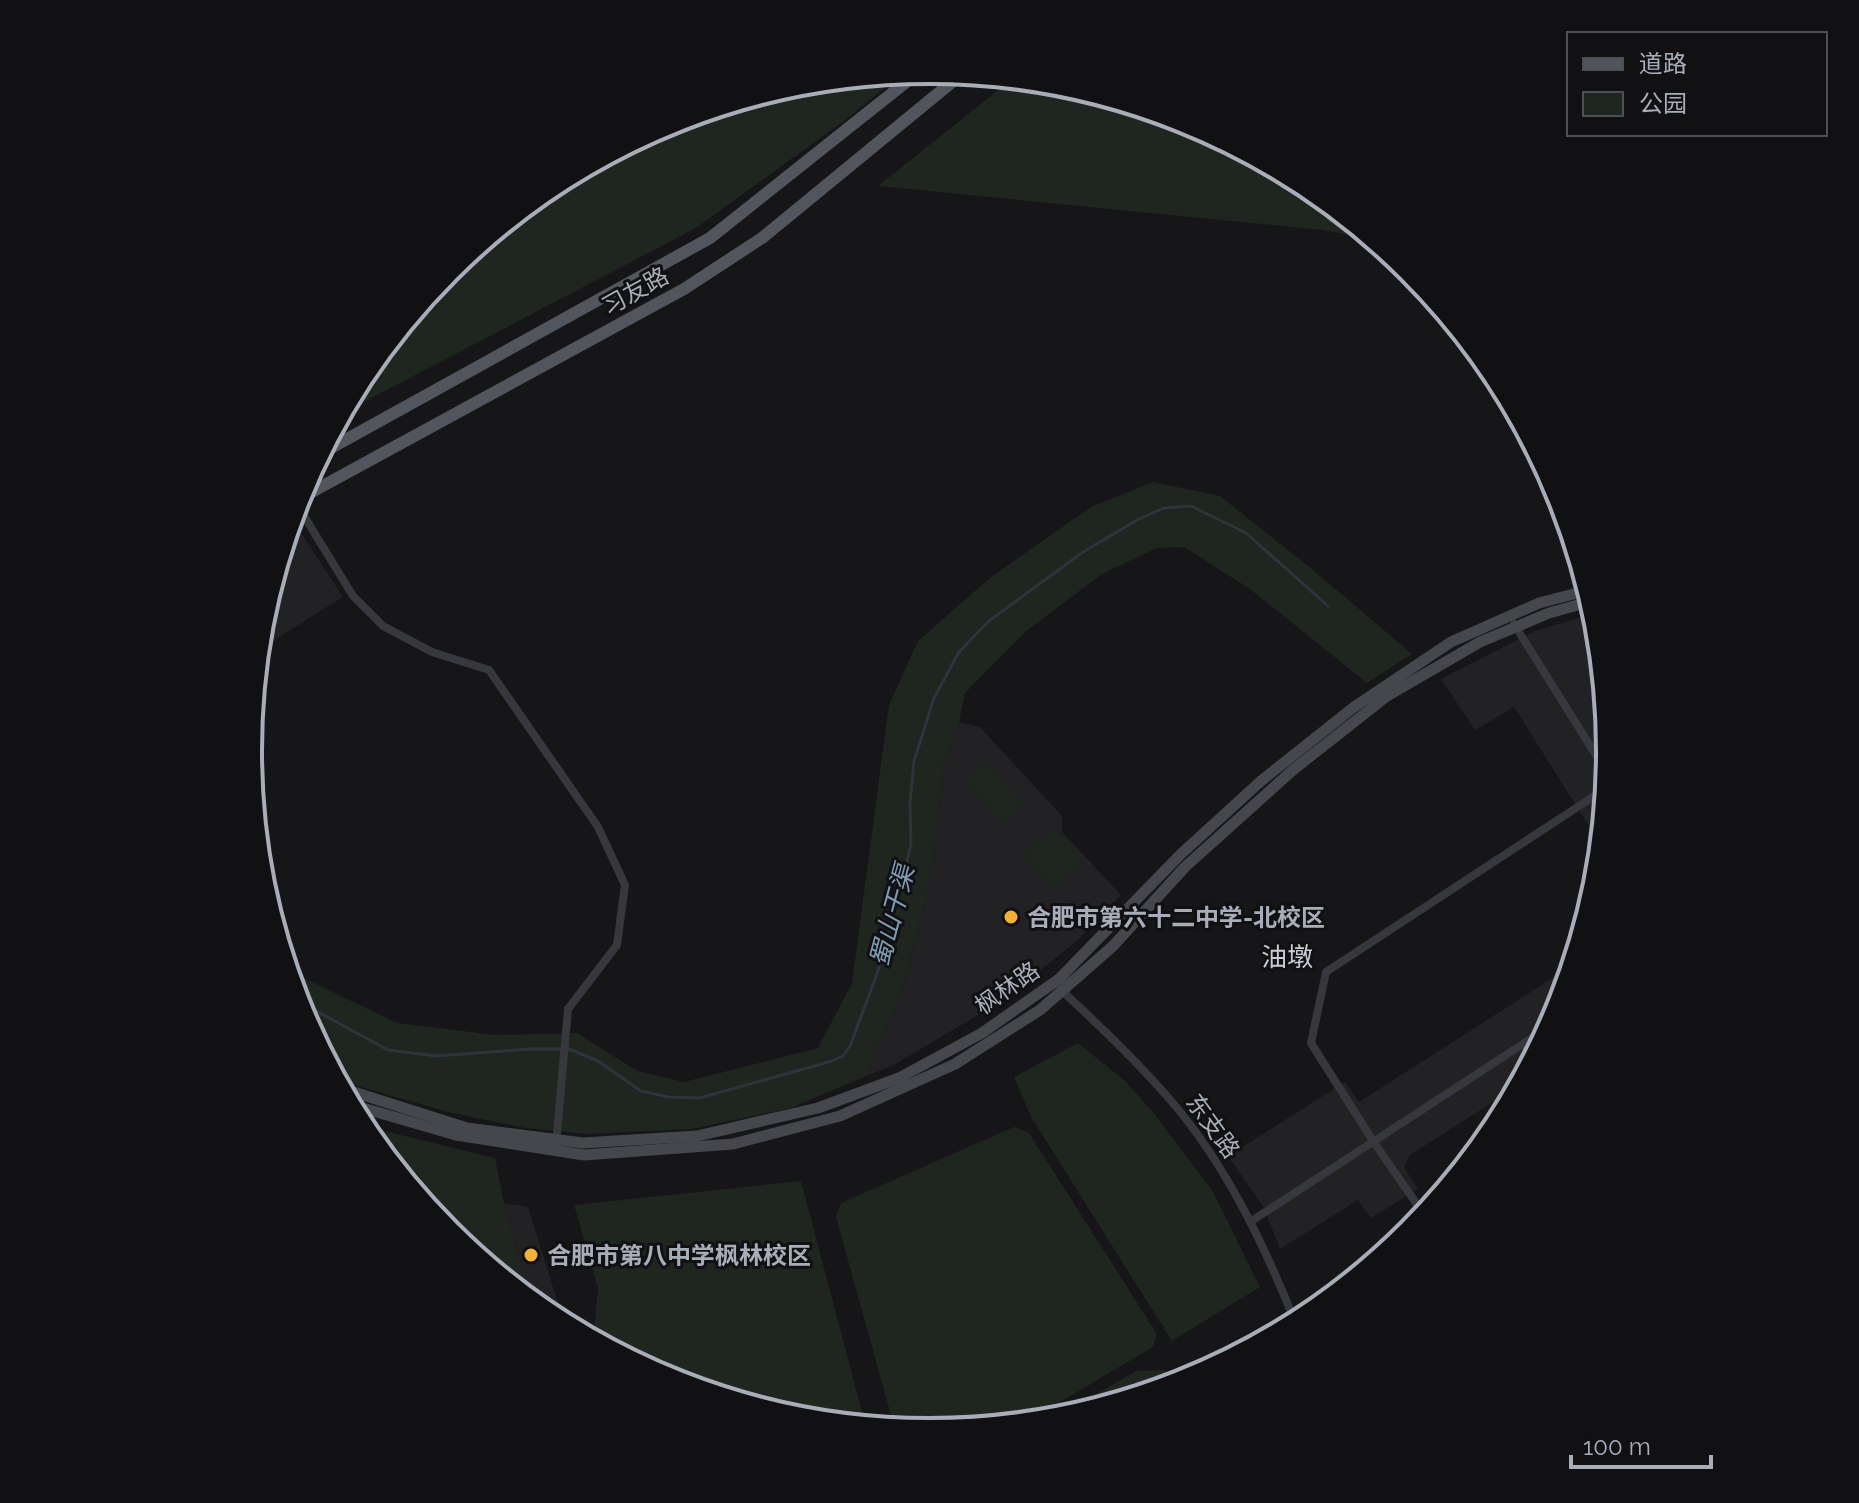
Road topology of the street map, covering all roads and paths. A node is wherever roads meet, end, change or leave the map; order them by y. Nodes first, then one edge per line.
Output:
1 (949, 84) edge
2 (903, 85) edge
3 (337, 445) edge
4 (315, 492) edge
5 (305, 517) edge
6 (1577, 593) edge
7 (1580, 604) edge
8 (1512, 622) junction
9 (1597, 757) edge
10 (1596, 795) edge
11 (1058, 987) junction
12 (1532, 1038) edge
13 (356, 1093) edge
14 (366, 1109) edge
15 (1373, 1141) junction
16 (556, 1146) junction
17 (1418, 1206) edge
18 (1250, 1222) junction
19 (1291, 1313) edge

1 - 4 main road, 习友路
2 - 3 main road, 习友路
5 - 16 street
6 - 8 main road, 枫林路
7 - 8 main road, 枫林路
8 - 9 street
8 - 11 main road, 枫林路
10 - 15 street
11 - 16 main road, 枫林路
11 - 18 street, 东支路
12 - 15 street
13 - 16 main road, 枫林路
14 - 16 main road, 枫林路
15 - 17 street
15 - 18 street
18 - 19 street, 东支路

